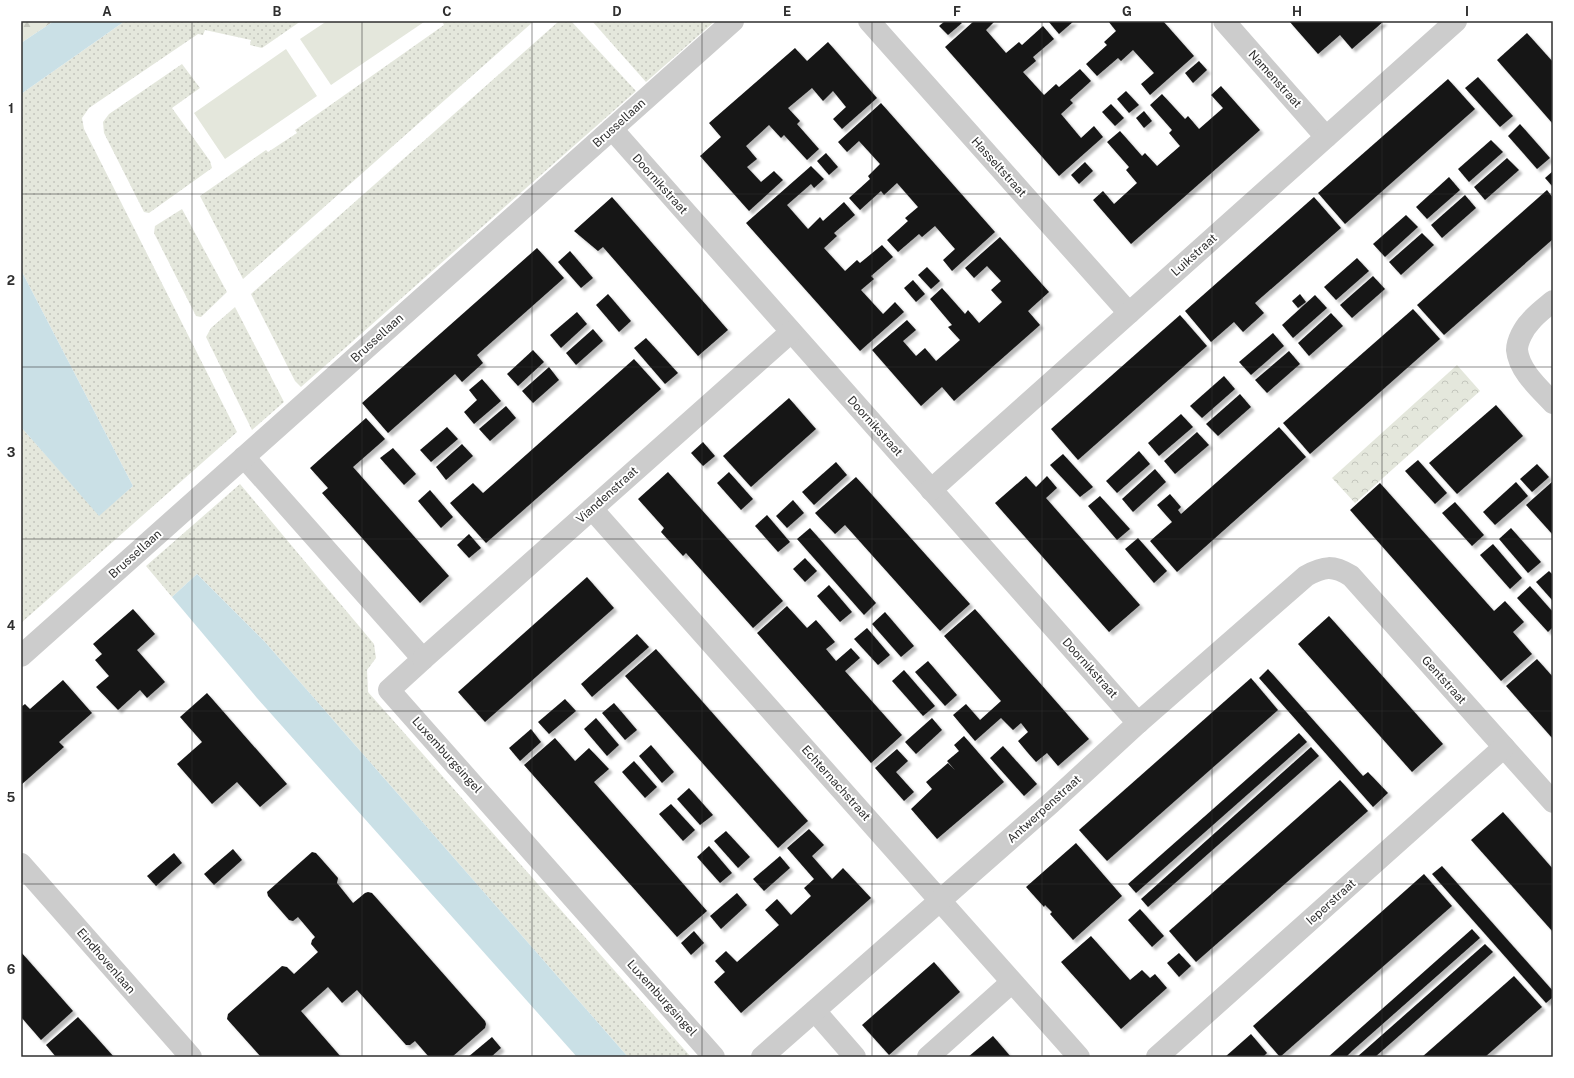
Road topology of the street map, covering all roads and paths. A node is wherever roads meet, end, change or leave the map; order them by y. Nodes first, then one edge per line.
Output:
1 (733, 21) edge
2 (869, 21) edge
3 (1224, 21) edge
4 (1456, 21) edge
5 (612, 129) junction
6 (1326, 137) junction
7 (1553, 301) edge
8 (1129, 313) junction
9 (791, 332) junction
10 (1553, 403) edge
11 (244, 457) junction
12 (931, 490) junction
13 (592, 509) junction
14 (1329, 568) joint
15 (21, 656) edge
16 (423, 659) junction
17 (1138, 723) junction
18 (1504, 747) junction
19 (1553, 802) edge
20 (21, 864) edge
21 (940, 901) junction
22 (1012, 982) junction
23 (815, 1011) junction
24 (191, 1057) edge
25 (714, 1057) edge
26 (762, 1057) edge
27 (855, 1057) edge
28 (928, 1057) edge
29 (1079, 1057) edge
30 (1157, 1057) edge

1 - 5 street, Brussellaan
2 - 8 street, Hasseltstraat
3 - 6 street, Namenstraat
4 - 6 street, Luikstraat
5 - 9 street, Doornikstraat
5 - 11 street, Brussellaan
6 - 8 street, Luikstraat
7 - 10 street
8 - 12 street, Luikstraat
9 - 12 street, Doornikstraat
9 - 13 street, Viandenstraat
11 - 15 street, Brussellaan
11 - 16 street
12 - 17 street, Doornikstraat
13 - 16 street, Viandenstraat
13 - 21 street, Echternachstraat
14 - 17 street, Antwerpenstraat
14 - 18 street, Gentstraat
16 - 25 street, Luxemburgsingel
17 - 21 street, Antwerpenstraat
18 - 19 street, Gentstraat
18 - 30 street, Ieperstraat
20 - 24 street, Eindhovenlaan
21 - 22 street, Echternachstraat
21 - 23 street, Antwerpenstraat
22 - 28 street
22 - 29 street, Echternachstraat
23 - 26 street, Antwerpenstraat
23 - 27 street

